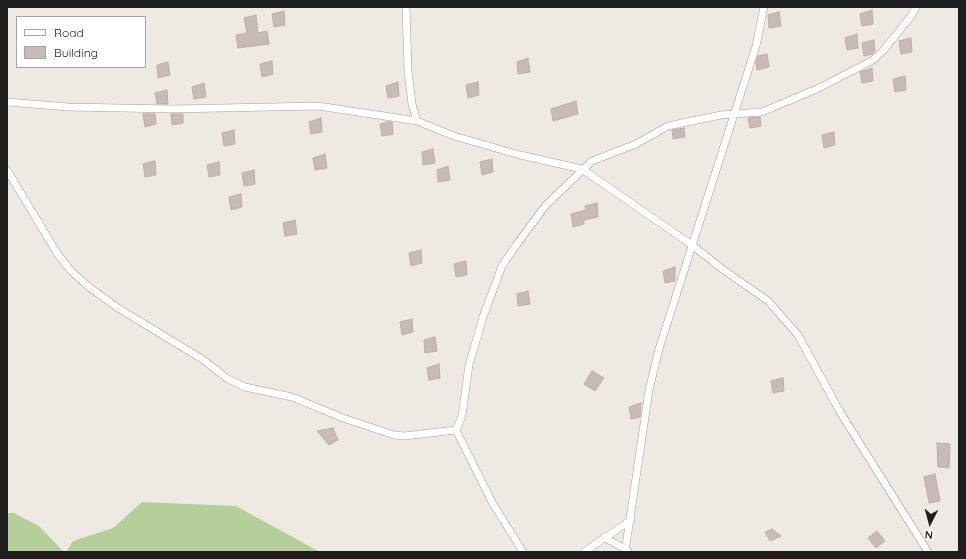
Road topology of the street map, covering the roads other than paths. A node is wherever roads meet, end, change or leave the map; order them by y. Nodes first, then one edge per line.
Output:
1 (406, 7) edge
2 (764, 7) edge
3 (916, 7) edge
4 (7, 102) edge
5 (734, 113) junction
6 (417, 120) junction
7 (582, 169) junction
8 (7, 170) edge
9 (692, 245) junction
10 (456, 430) junction
11 (631, 520) junction
12 (604, 537) junction
13 (627, 551) edge
14 (523, 552) edge
15 (584, 552) edge
16 (928, 552) edge

1 - 6 street
2 - 5 street
3 - 5 street
4 - 6 street
5 - 7 street
5 - 9 street
6 - 7 street
7 - 9 street
7 - 10 street
8 - 10 street
9 - 11 street
9 - 16 street
10 - 14 street
11 - 12 street
11 - 13 street
12 - 13 street
12 - 15 street

